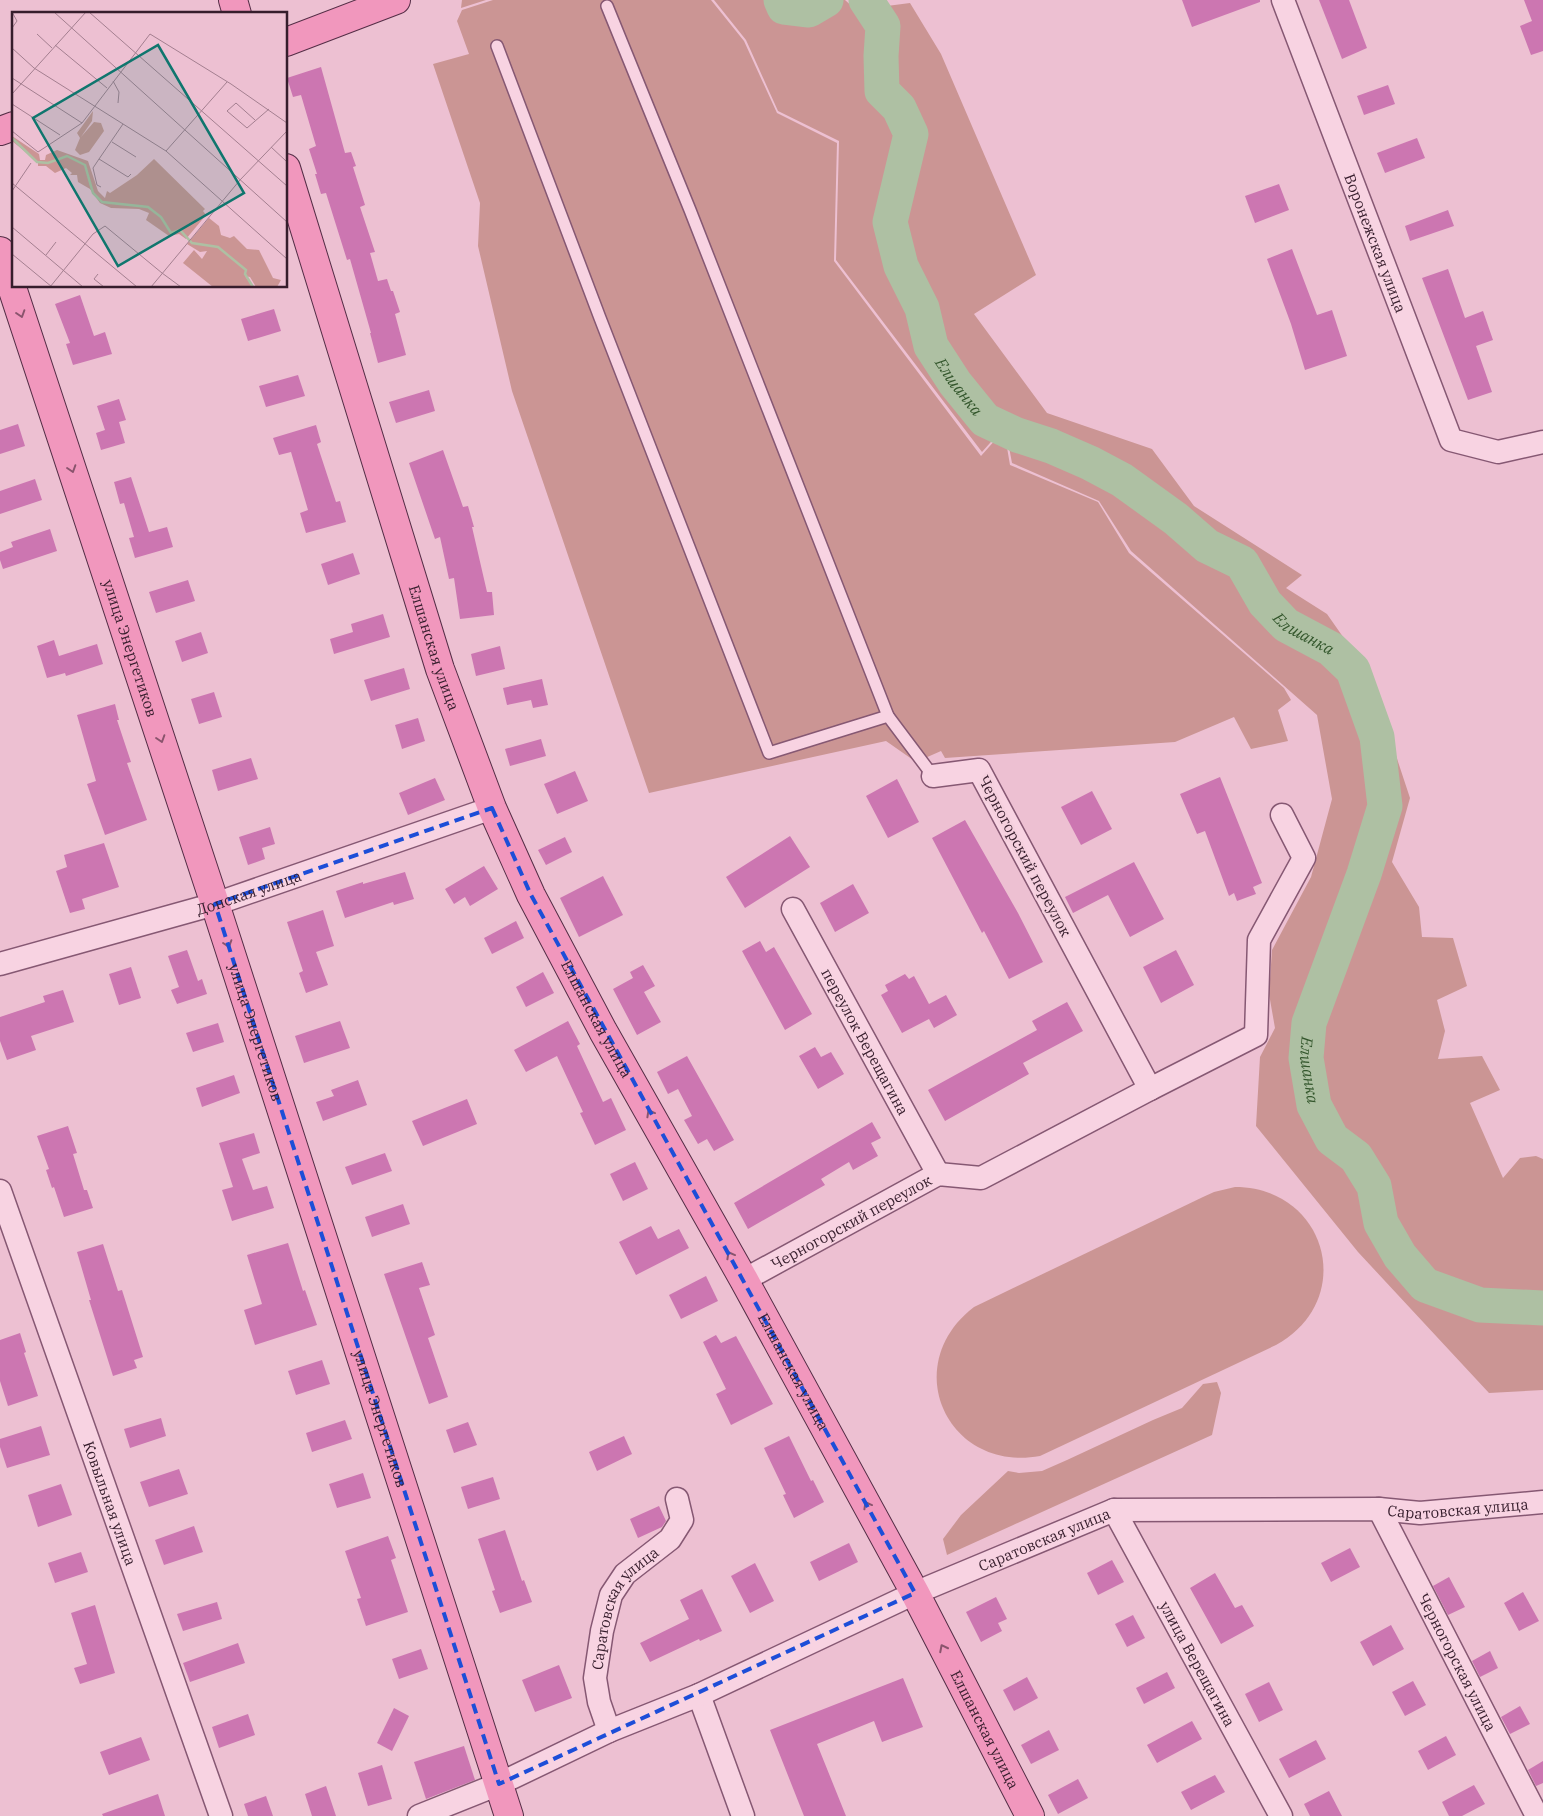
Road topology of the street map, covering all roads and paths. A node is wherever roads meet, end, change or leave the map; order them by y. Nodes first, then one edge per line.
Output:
1 (396, 0) edge
2 (1283, 0) edge
3 (606, 6) dead end
4 (288, 41) edge
5 (497, 46) dead end
6 (288, 175) edge
7 (0, 251) edge
8 (12, 287) edge
9 (12, 288) edge
10 (1543, 442) edge
11 (888, 716) junction
12 (933, 776) joint
13 (492, 808) junction
14 (1282, 815) dead end
15 (215, 904) junction
16 (793, 909) dead end
17 (0, 964) edge
18 (1150, 1089) junction
19 (938, 1174) junction
20 (0, 1191) edge
21 (744, 1280) junction
22 (677, 1499) dead end
23 (1543, 1502) edge
24 (1379, 1508) junction
25 (1114, 1510) junction
26 (915, 1593) junction
27 (699, 1695) junction
28 (609, 1731) junction
29 (500, 1784) junction
30 (221, 1816) edge
31 (419, 1816) edge
32 (509, 1816) edge
33 (743, 1816) edge
34 (1030, 1816) edge
35 (1281, 1816) edge
36 (1538, 1816) edge

1 - 4 main road
2 - 10 street, Воронежская улица
3 - 11 lane
5 - 11 lane
6 - 13 main road, Елшанская улица
7 -> 8 main road, улица Энергетиков
9 -> 15 main road, улица Энергетиков
11 - 12 lane
12 - 18 street, Черногорский переулок
13 - 15 street, Донская улица
21 -> 13 main road, Елшанская улица
14 - 18 street, Черногорский переулок
15 - 17 street, Донская улица
15 -> 29 main road, улица Энергетиков
16 - 19 street, переулок Верещагина
18 - 19 street, Черногорский переулок
19 - 21 street, Черногорский переулок
20 - 30 street, Ковыльная улица
26 -> 21 main road, Елшанская улица
22 - 28 street, Саратовская улица
23 - 24 street, Саратовская улица
24 - 25 street, Саратовская улица
24 - 36 street, Черногорская улица
25 - 26 street, Саратовская улица
25 - 35 street, улица Верещагина
26 - 27 street, Саратовская улица
34 -> 26 main road, Елшанская улица
27 - 28 street, Саратовская улица
27 - 33 street
28 - 29 street, Саратовская улица
29 - 31 street, Саратовская улица
29 - 32 main road, улица Энергетиков

